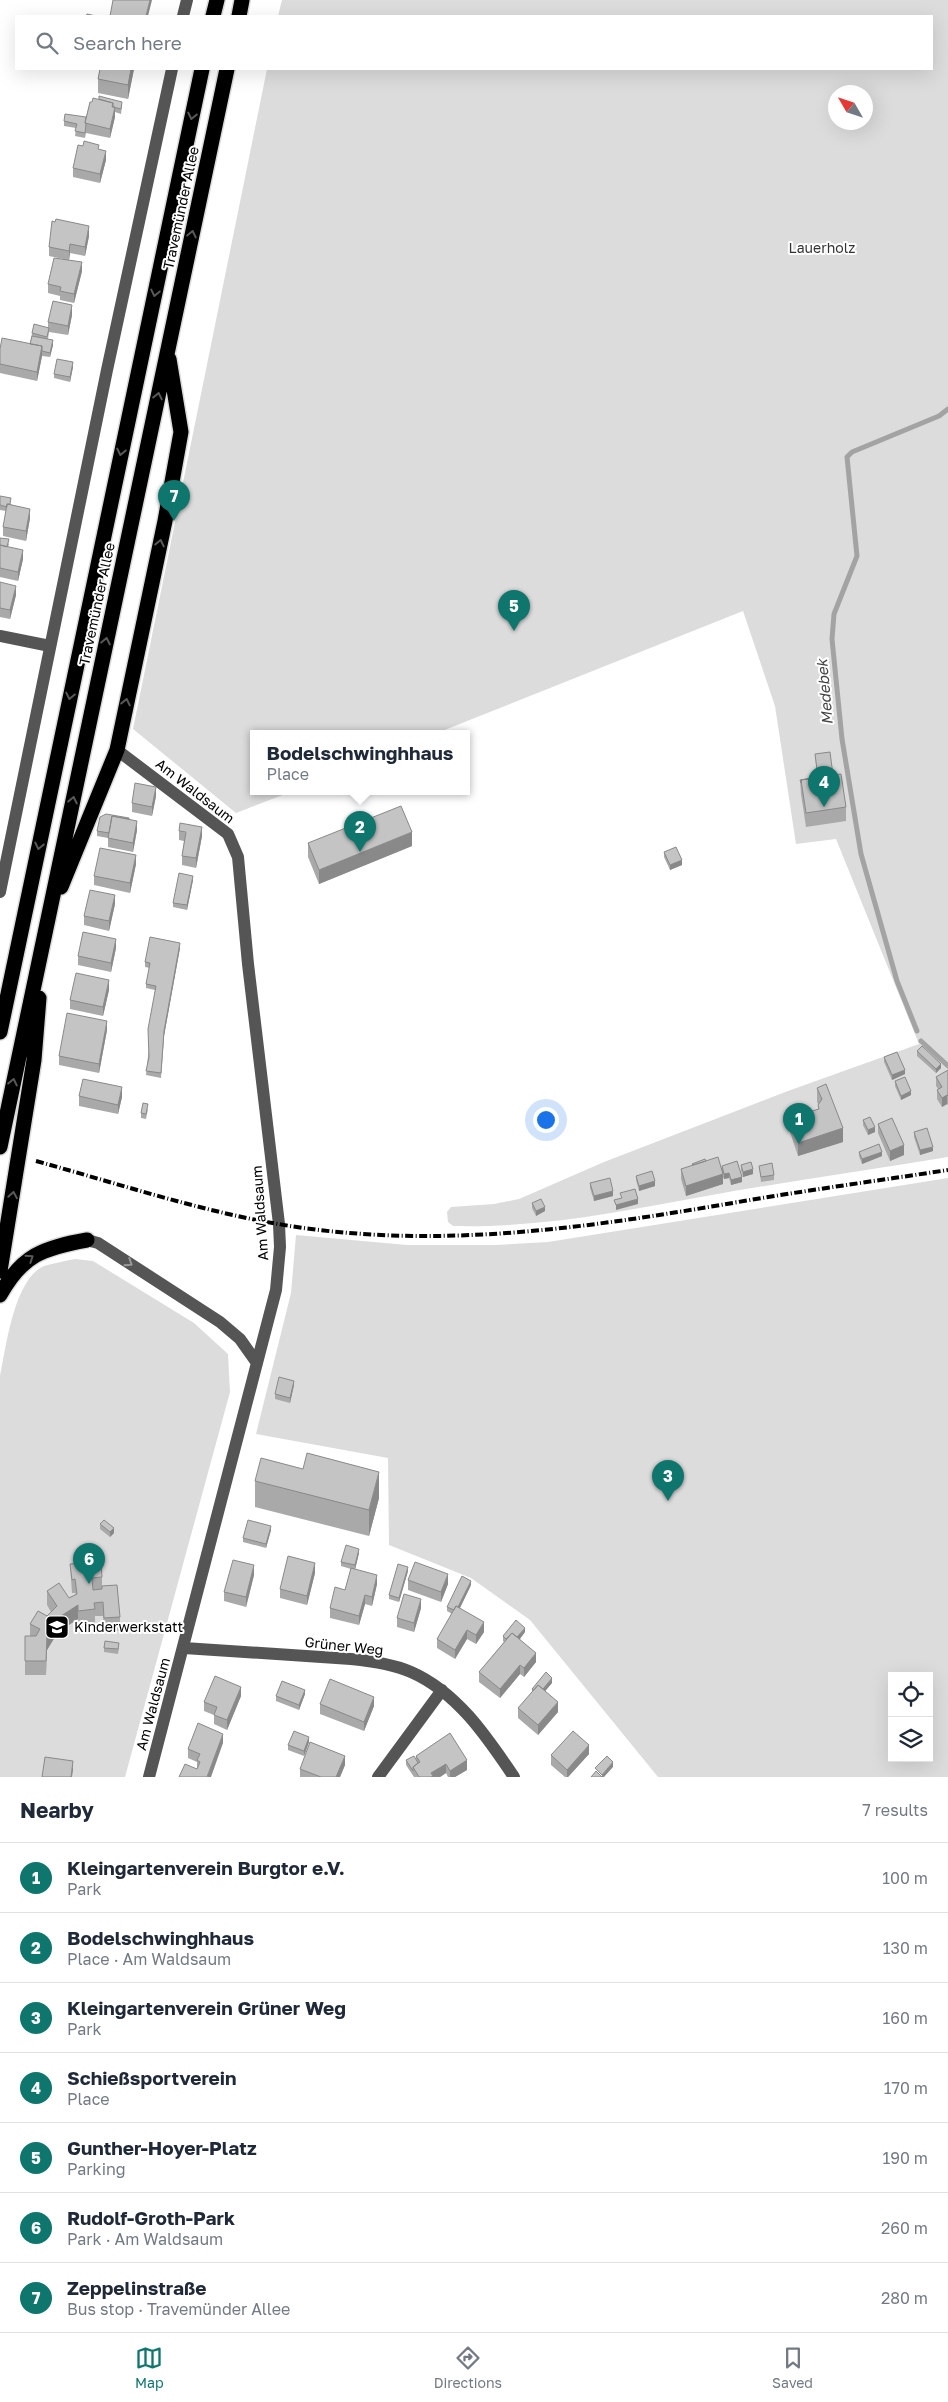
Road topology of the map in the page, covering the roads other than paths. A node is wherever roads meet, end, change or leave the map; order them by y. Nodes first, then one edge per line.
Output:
1 (187, 0) edge
2 (217, 0) edge
3 (242, 0) edge
4 (183, 15) edge
5 (214, 15) edge
6 (238, 15) edge
7 (172, 70) edge
8 (202, 70) edge
9 (227, 70) edge
10 (168, 350) junction
11 (0, 636) edge
12 (50, 646) junction
13 (117, 750) junction
14 (0, 892) edge
15 (45, 929) junction
16 (0, 1032) edge
17 (0, 1147) edge
18 (87, 1240) joint
19 (0, 1271) edge
20 (0, 1295) edge
21 (257, 1363) junction
22 (184, 1648) junction
23 (442, 1690) junction
24 (149, 1777) edge
25 (378, 1777) edge
26 (514, 1777) edge

1 - 4 street
2 - 5 highway
3 - 6 highway
7 - 12 street
8 -> 16 highway, Travemünder Allee
10 -> 9 highway, Travemünder Allee
13 -> 10 highway
15 -> 10 highway, Travemünder Allee
11 - 12 street
12 - 14 street
13 - 15 highway
13 - 21 street, Am Waldsaum
17 -> 15 highway, Travemünder Allee
19 -> 15 highway
20 -> 18 highway
18 -> 21 street
21 - 22 street, Am Waldsaum
22 - 23 street, Grüner Weg
22 - 24 street, Am Waldsaum
23 - 25 street
23 - 26 street, Grüner Weg

